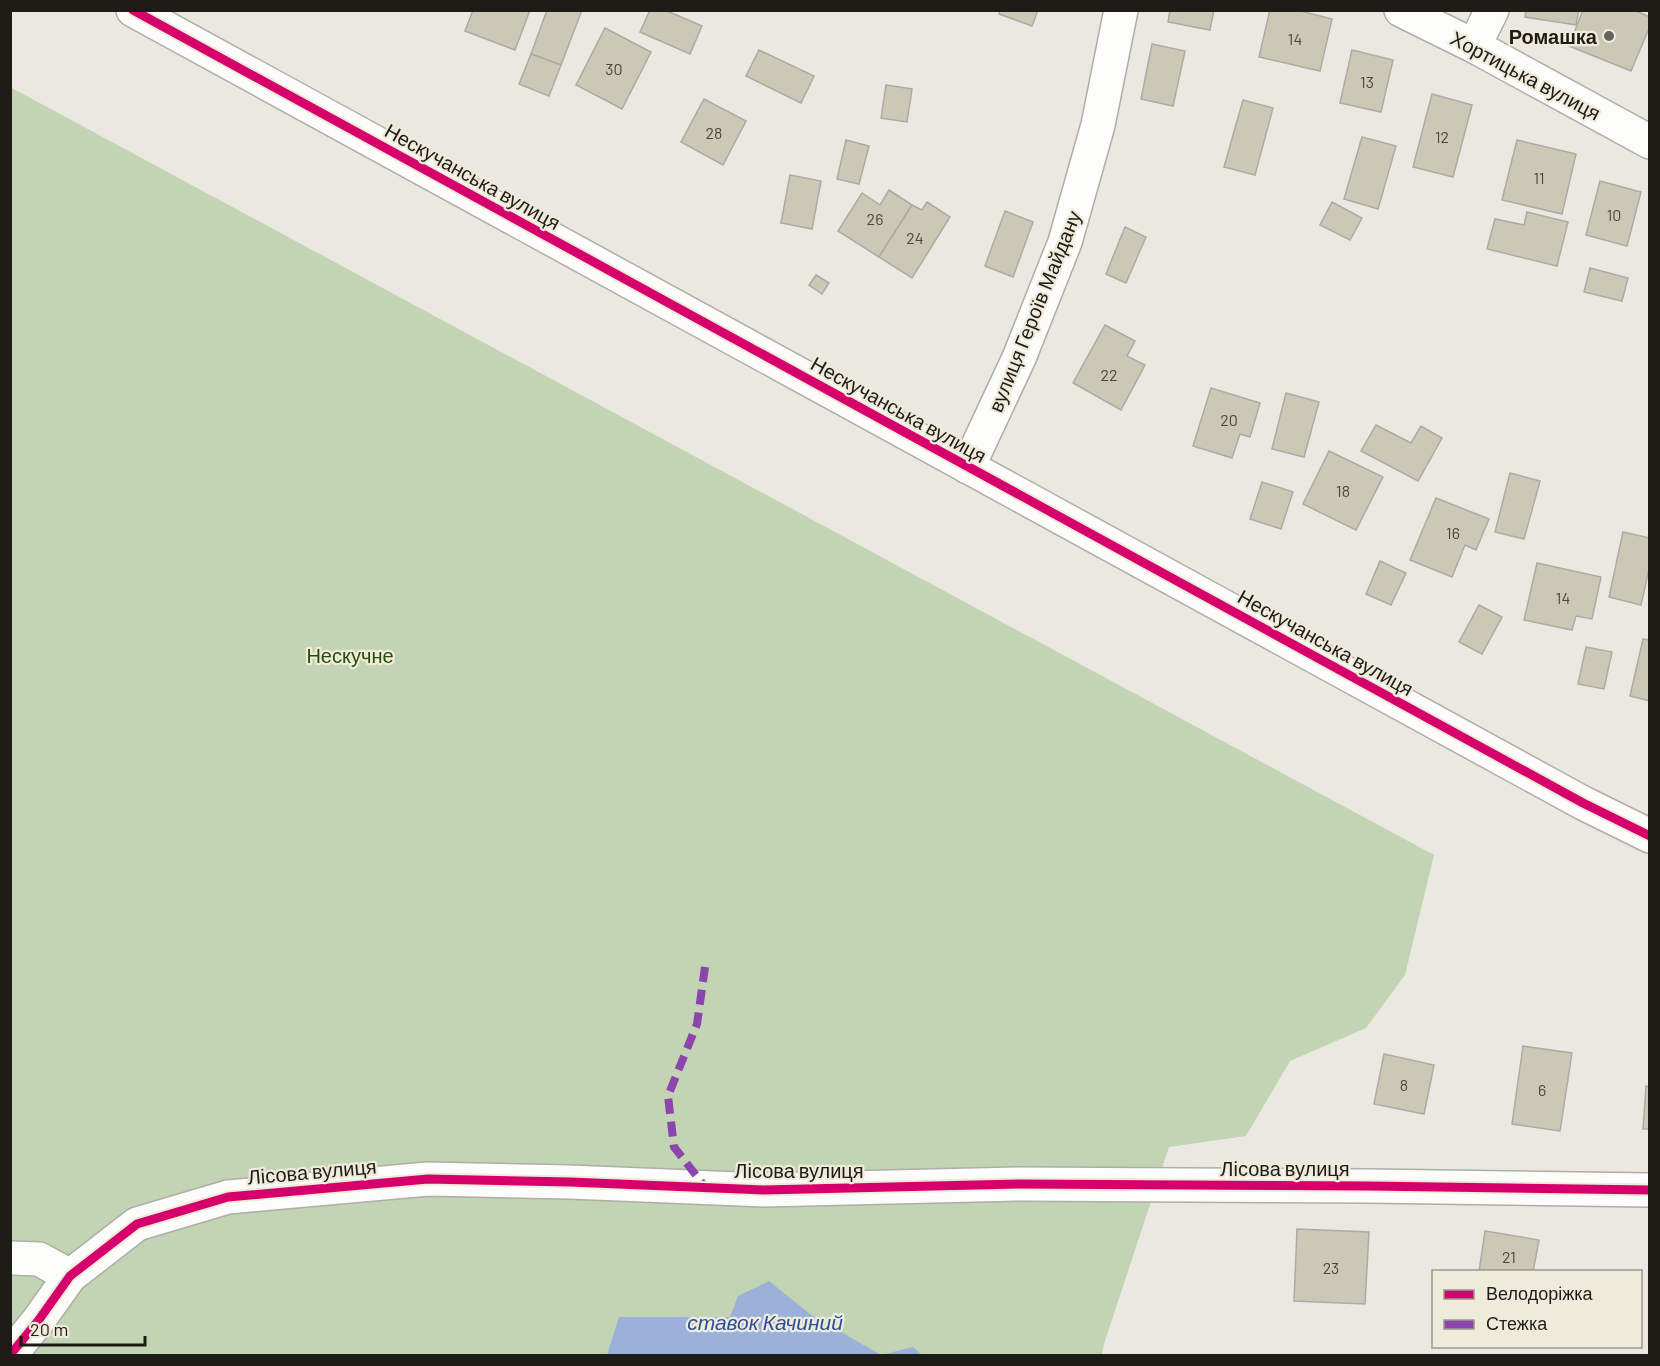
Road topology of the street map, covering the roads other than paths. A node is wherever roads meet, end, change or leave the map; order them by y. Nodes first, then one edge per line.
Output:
1 (133, 10) edge
2 (1121, 10) edge
3 (1401, 10) edge
4 (1492, 10) edge
5 (1474, 46) junction
6 (1650, 142) edge
7 (968, 467) junction
8 (1650, 836) edge
9 (1650, 1190) edge
10 (10, 1258) edge
11 (70, 1276) junction
12 (10, 1355) edge

1 - 7 street, Нескучанська вулиця
2 - 7 street, вулиця Героїв Майдану
3 - 5 street, Хортицька вулиця
4 - 5 street
5 - 6 street, Хортицька вулиця
7 - 8 street, Нескучанська вулиця
9 - 11 street, Лісова вулиця
10 - 11 street
11 - 12 street, Лісова вулиця

